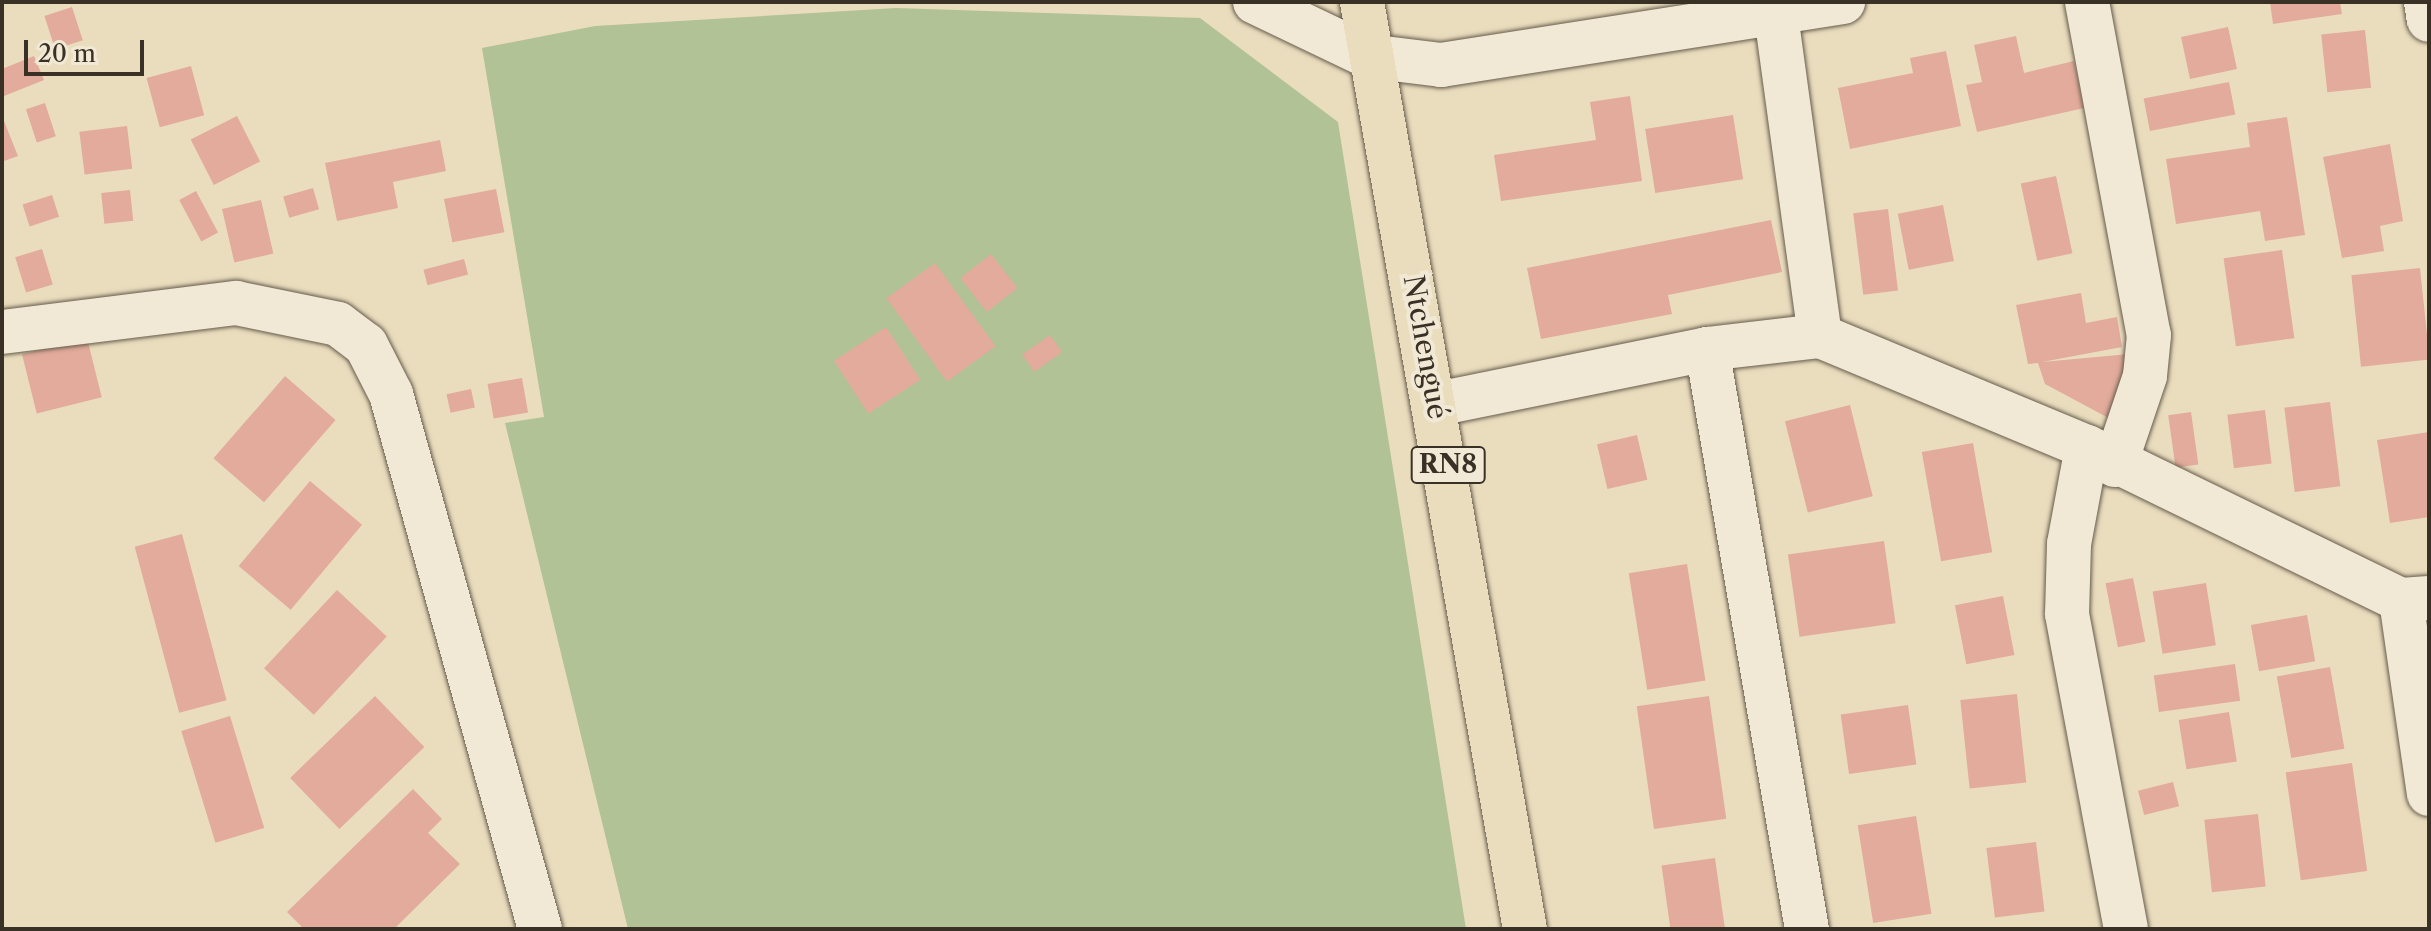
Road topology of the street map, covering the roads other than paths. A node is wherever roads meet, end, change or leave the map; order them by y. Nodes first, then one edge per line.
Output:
1 (1255, 2) edge
2 (1362, 2) edge
3 (1843, 2) edge
4 (2087, 2) edge
5 (2426, 2) edge
6 (1776, 15) junction
7 (2429, 20) edge
8 (1368, 56) junction
9 (2, 332) edge
10 (1820, 336) junction
11 (1707, 349) junction
12 (1437, 404) junction
13 (2101, 456) junction
14 (2415, 599) edge
15 (2429, 794) edge
16 (540, 929) edge
17 (1525, 929) edge
18 (1807, 929) edge
19 (2126, 929) edge

1 - 8 street
2 - 8 main road, Ntchengué / RN8
3 - 6 street
4 - 13 street
5 - 7 street
6 - 8 street
6 - 10 street
8 - 12 main road, Ntchengué / RN8
9 - 16 street
10 - 11 street
10 - 13 street
11 - 12 street
11 - 18 street
12 - 17 main road, Ntchengué / RN8
13 - 14 street
13 - 19 street
14 - 15 street

